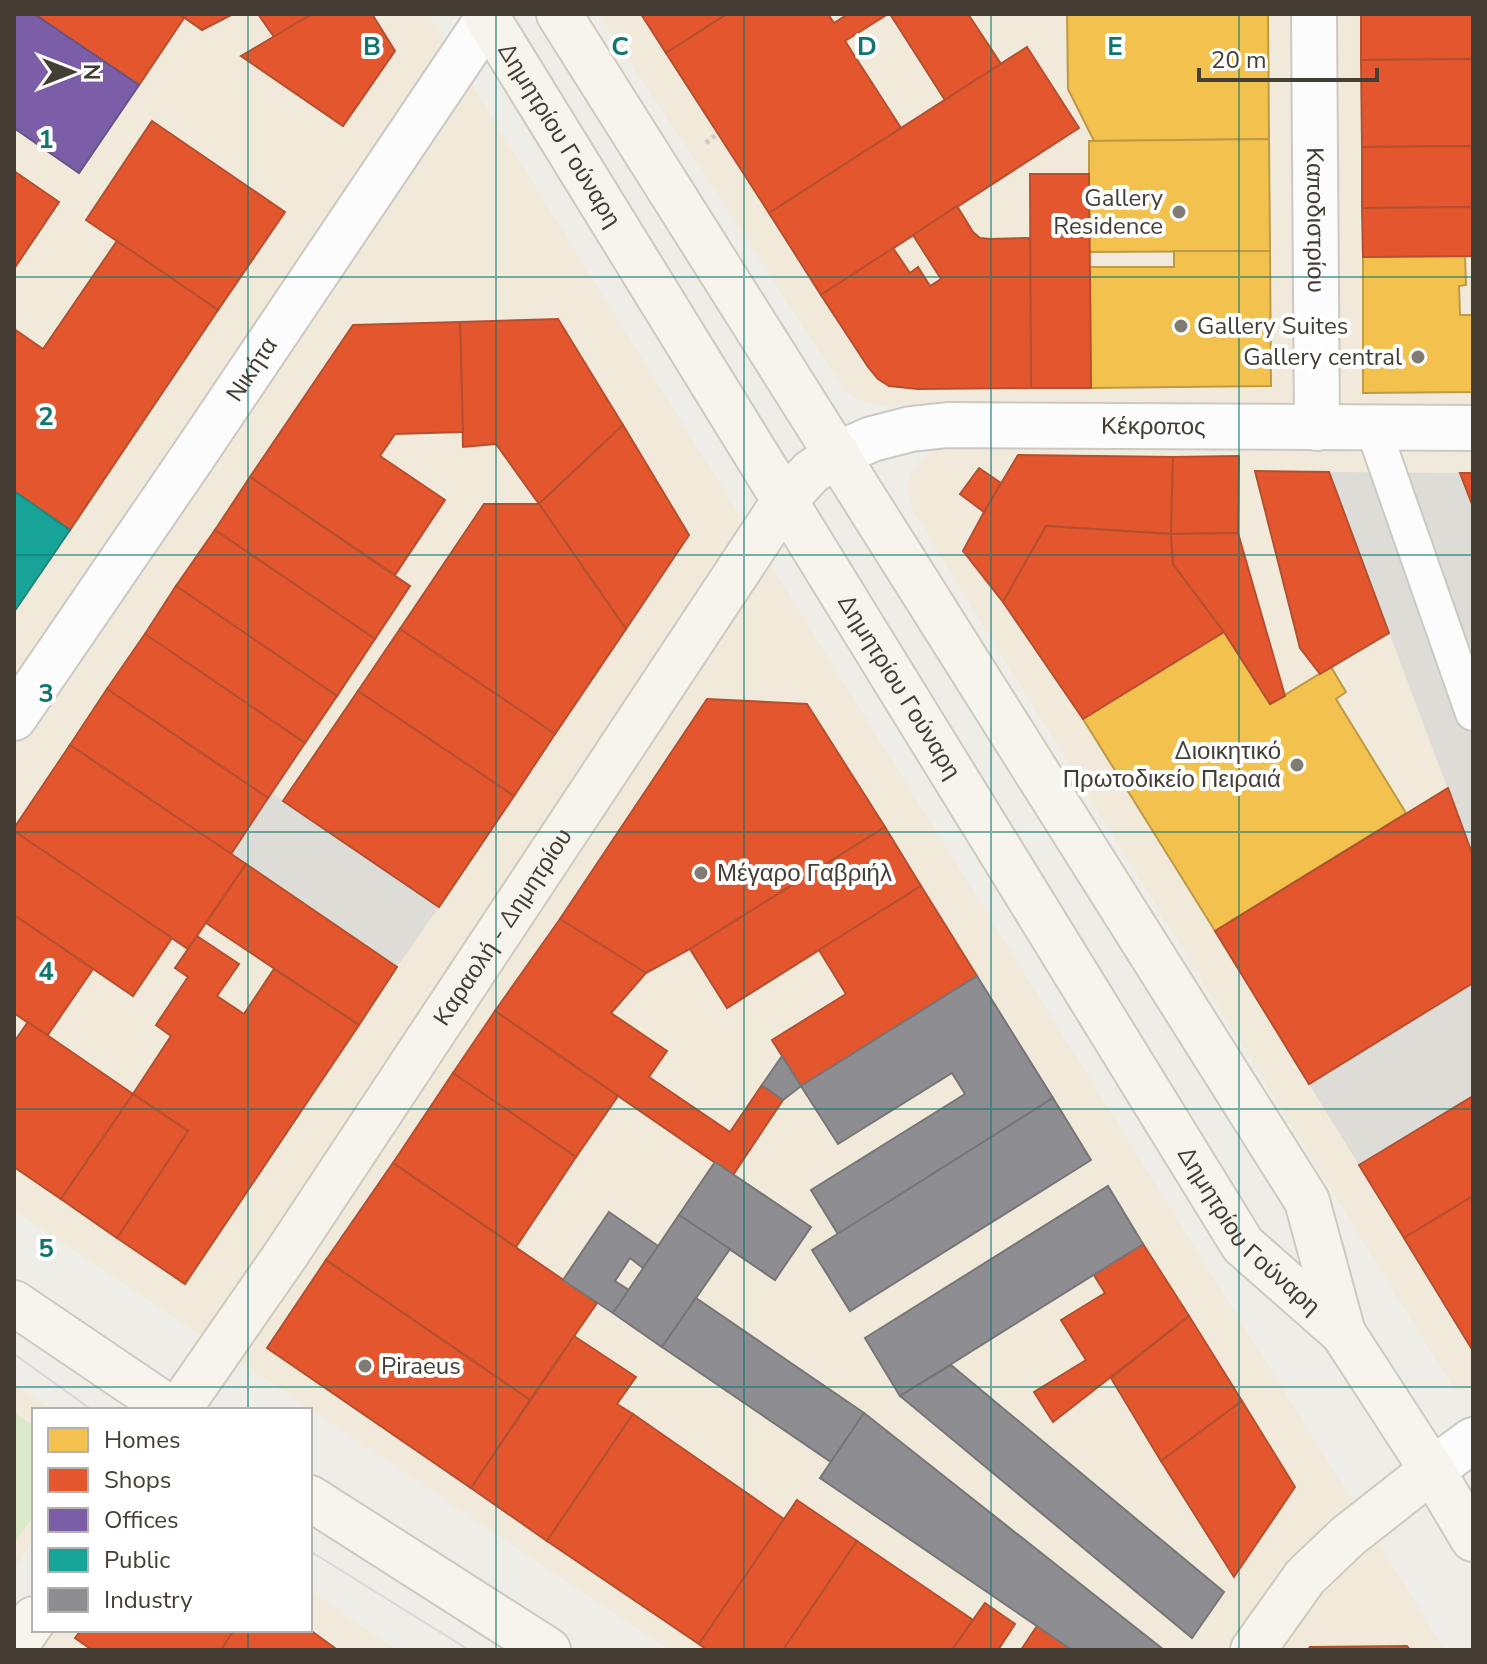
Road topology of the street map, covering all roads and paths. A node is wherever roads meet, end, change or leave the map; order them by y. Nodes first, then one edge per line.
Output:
1 (559, 14) edge
2 (1314, 14) edge
3 (487, 16) edge
4 (718, 133) dead end
5 (706, 143) dead end
6 (1317, 428) junction
7 (1373, 428) junction
8 (1473, 428) edge
9 (838, 454) junction
10 (785, 500) junction
11 (1473, 713) edge
12 (14, 718) edge
13 (14, 1303) edge
14 (1343, 1333) junction
15 (172, 1408) edge
16 (176, 1408) edge
17 (1473, 1440) edge
18 (1432, 1470) junction
19 (312, 1499) edge
20 (1473, 1539) edge
21 (32, 1622) edge
22 (14, 1648) edge
23 (548, 1650) edge
24 (1253, 1650) edge

1 - 9 main road, Δημητρίου Γούναρη
2 - 6 street, Καποδιστρίου
3 - 10 main road, Δημητρίου Γούναρη
3 - 12 street, Νικήτα
4 - 5 path
6 - 7 street, Κέκροπος
6 - 9 street, Κέκροπος
7 - 8 street, Κέκροπος
7 - 11 lane
9 - 10 main road, Καραολή - Δημητρίου
9 - 14 main road, Δημητρίου Γούναρη
10 - 14 main road, Δημητρίου Γούναρη
10 - 16 main road, Καραολή - Δημητρίου
13 - 15 main road
14 - 18 main road, Δημητρίου Γούναρη
17 - 18 street
18 - 20 main road, Δημητρίου Γούναρη
18 - 24 main road
19 - 23 main road
21 - 22 main road

